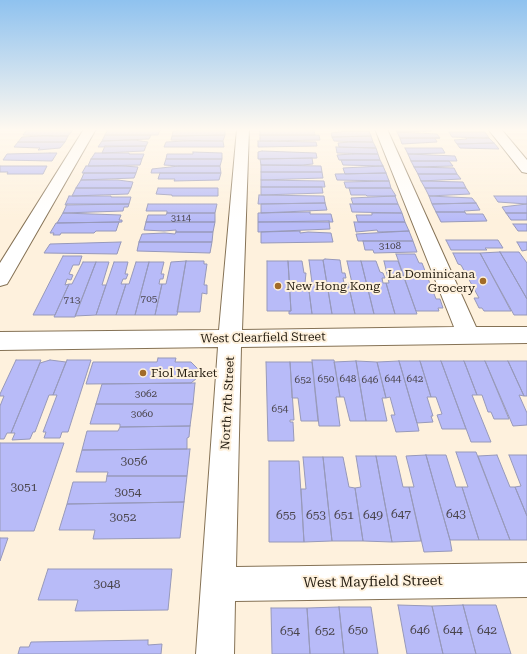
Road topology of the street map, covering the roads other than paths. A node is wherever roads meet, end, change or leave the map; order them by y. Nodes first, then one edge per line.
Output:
1 (72, 160) edge
2 (241, 160) edge
3 (394, 160) edge
4 (519, 160) edge
5 (527, 169) edge
6 (0, 279) edge
7 (468, 335) junction
8 (527, 335) edge
9 (230, 338) junction
10 (0, 341) edge
11 (527, 580) edge
12 (219, 584) junction
13 (215, 654) edge

1 - 6 street
2 - 9 street, North 7th Street
3 - 7 street
4 - 5 street
7 - 8 street, West Clearfield Street
7 - 9 street, West Clearfield Street
9 - 10 street, West Clearfield Street
9 - 12 street, North 7th Street
11 - 12 street, West Mayfield Street
12 - 13 street, North 7th Street

